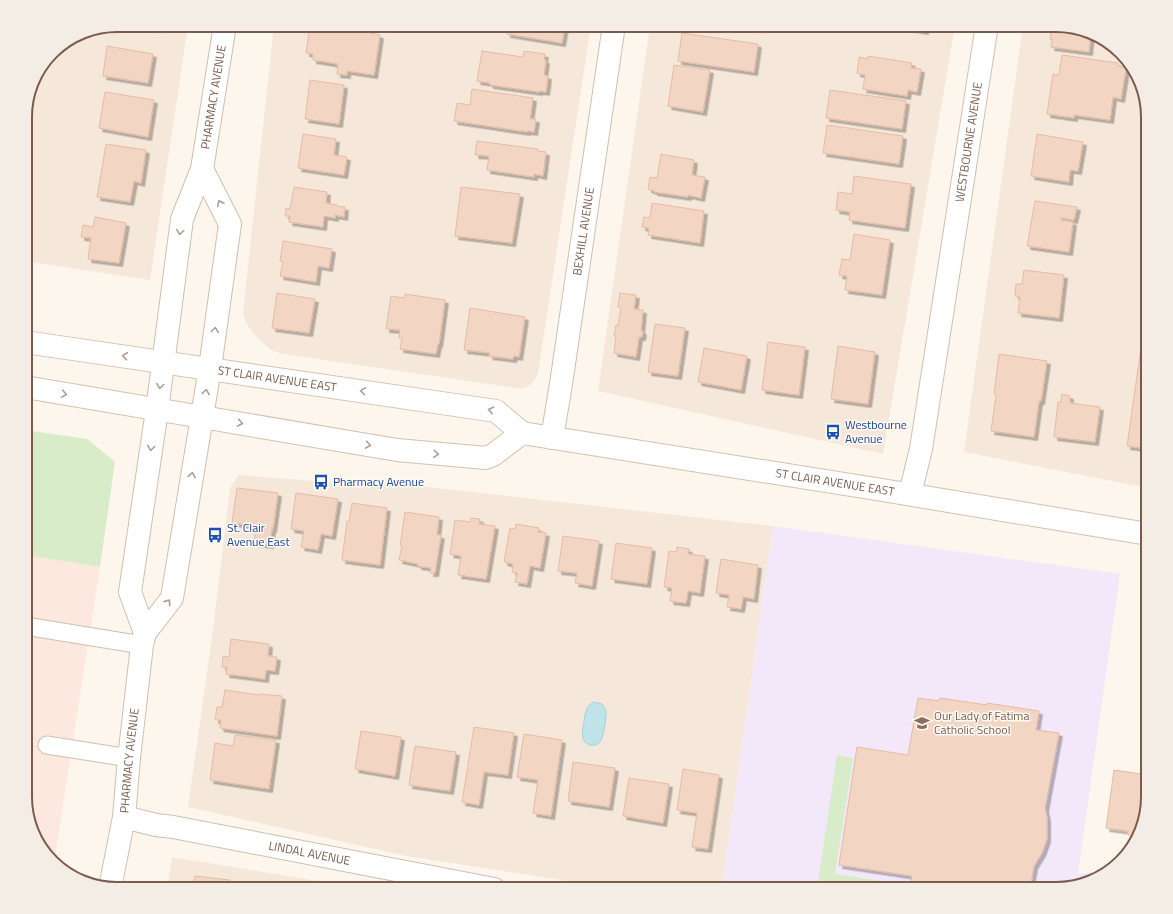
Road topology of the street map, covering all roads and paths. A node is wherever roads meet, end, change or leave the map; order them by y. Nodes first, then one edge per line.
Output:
1 (224, 32) edge
2 (613, 32) edge
3 (986, 32) edge
4 (202, 169) junction
5 (32, 343) edge
6 (163, 362) junction
7 (210, 368) junction
8 (32, 388) edge
9 (157, 410) junction
10 (202, 417) junction
11 (522, 433) junction
12 (552, 438) junction
13 (910, 494) junction
14 (1141, 533) edge
15 (32, 627) edge
16 (143, 639) junction
17 (47, 745) dead end
18 (129, 758) junction
19 (124, 817) junction
20 (111, 882) edge
21 (458, 882) edge

1 - 4 street, PHARMACY AVENUE
2 - 12 street, BEXHILL AVENUE
3 - 13 street, WESTBOURNE AVENUE
4 -> 6 street, PHARMACY AVENUE
7 -> 4 street
6 -> 5 street, ST CLAIR AVENUE EAST
6 - 7 street, ST CLAIR AVENUE EAST
6 -> 9 street, PHARMACY AVENUE
10 -> 7 street
11 -> 7 street, ST CLAIR AVENUE EAST
8 -> 9 street
9 - 10 street
9 -> 16 street, PHARMACY AVENUE
10 -> 11 street
16 -> 10 street
11 - 12 street, ST CLAIR AVENUE EAST
12 - 13 street, ST CLAIR AVENUE EAST
13 - 14 street, ST CLAIR AVENUE EAST
15 - 16 lane
16 - 18 street, PHARMACY AVENUE
17 - 18 lane
18 - 19 street, PHARMACY AVENUE
19 - 20 street, PHARMACY AVENUE
19 - 21 street, LINDAL AVENUE

